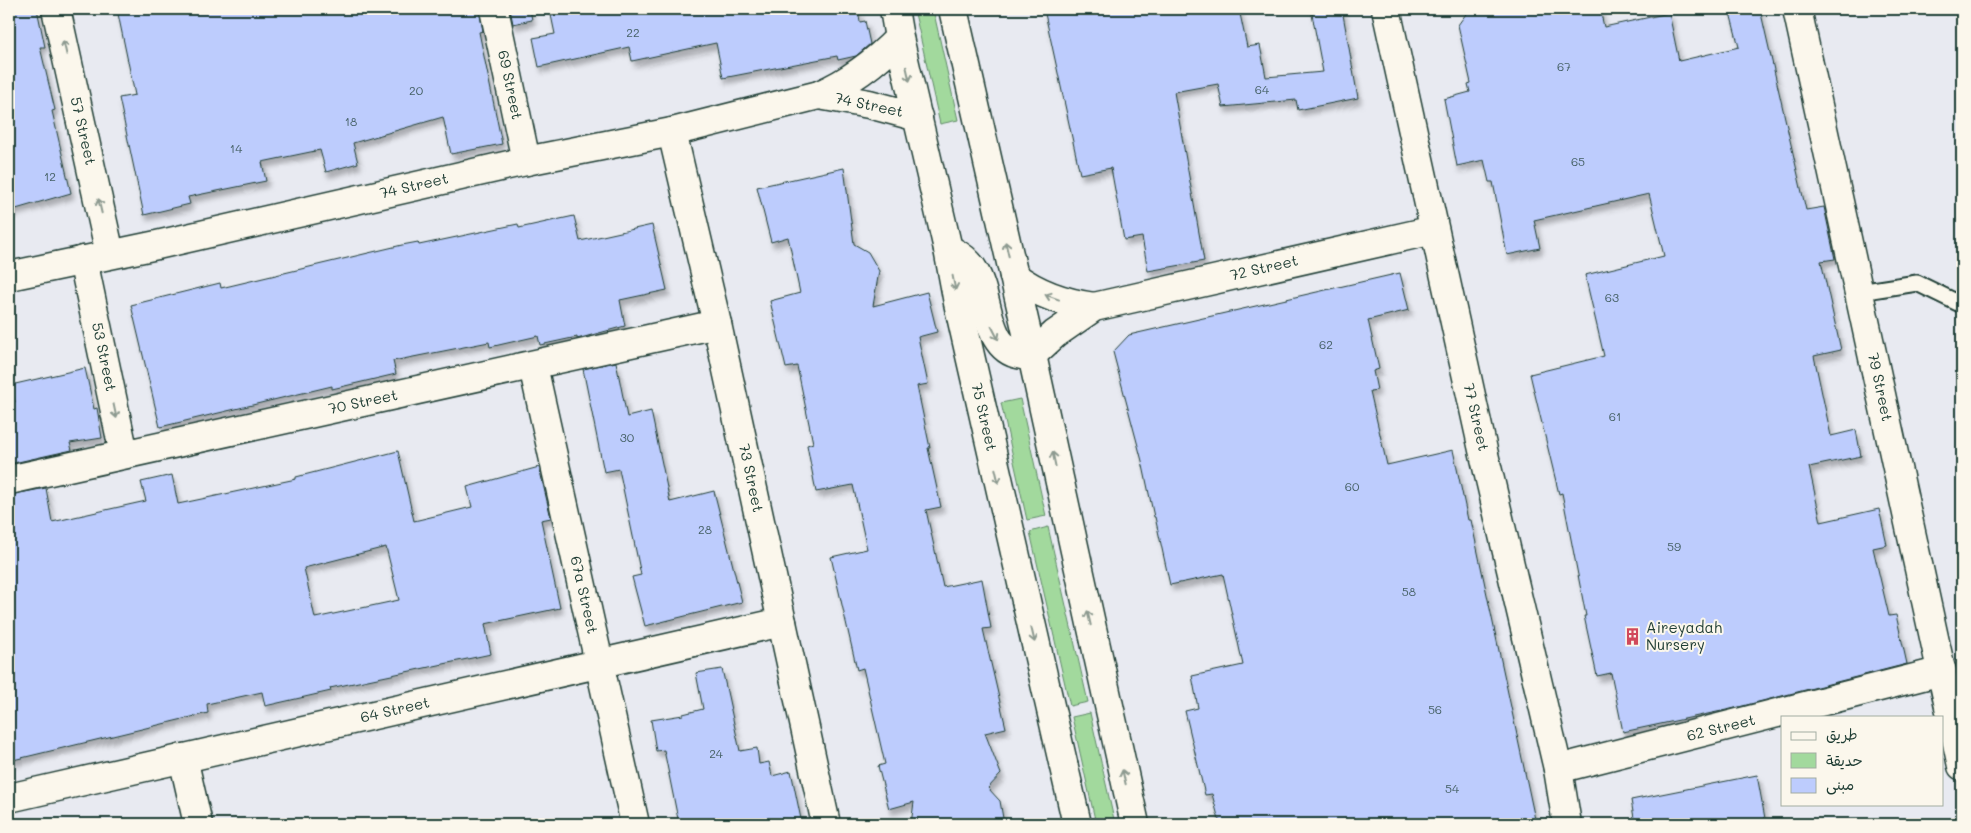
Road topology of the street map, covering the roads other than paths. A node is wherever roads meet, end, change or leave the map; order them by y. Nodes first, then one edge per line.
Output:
1 (56, 9) edge
2 (494, 9) edge
3 (894, 9) edge
4 (953, 9) edge
5 (1386, 9) edge
6 (1797, 9) edge
7 (899, 38) junction
8 (819, 95) junction
9 (918, 117) junction
10 (672, 132) junction
11 (526, 161) junction
12 (1434, 230) junction
13 (948, 249) junction
14 (110, 254) junction
15 (83, 260) junction
16 (9, 276) edge
17 (1014, 276) junction
18 (1859, 292) junction
19 (1962, 305) edge
20 (1094, 307) junction
21 (717, 324) junction
22 (1032, 354) junction
23 (533, 366) junction
24 (124, 454) junction
25 (9, 480) edge
26 (782, 622) junction
27 (599, 664) junction
28 (1942, 671) junction
29 (183, 758) junction
30 (1962, 766) edge
31 (1558, 770) junction
32 (9, 798) edge
33 (198, 824) edge
34 (635, 824) edge
35 (826, 824) edge
36 (1077, 824) edge
37 (1135, 824) edge
38 (1567, 824) edge

14 -> 1 street, 57 Street
2 - 11 street, 69 Street
3 - 7 street, 75 Street
17 -> 4 street
5 - 12 street, 77 Street
6 - 18 street, 79 Street
7 - 8 street, 74 Street
7 -> 9 street, 75 Street
8 - 9 street, 74 Street
8 - 10 street, 74 Street
9 - 13 street, 75 Street
10 - 11 street, 74 Street
10 - 21 street, 73 Street
11 - 14 street, 74 Street
12 - 20 street, 72 Street
12 - 31 street, 77 Street
13 -> 22 street
13 -> 36 street, 75 Street
14 - 15 street, 74 Street
15 - 16 street, 74 Street
15 -> 24 street, 53 Street
20 -> 17 street, 72 Street
17 - 22 street
18 - 19 lane
18 - 28 street, 79 Street
20 - 22 street, 72 Street
21 - 23 street, 70 Street
21 - 26 street, 73 Street
37 -> 22 street
23 - 24 street, 70 Street
23 - 27 street, 67a Street
24 - 25 street, 70 Street
26 - 27 street, 64 Street
26 - 35 street, 73 Street
27 - 29 street, 64 Street
27 - 34 street, 67a Street
28 - 30 street, 79 Street
28 - 31 street, 62 Street
29 - 32 street, 64 Street
29 - 33 street
31 - 38 street, 77 Street

